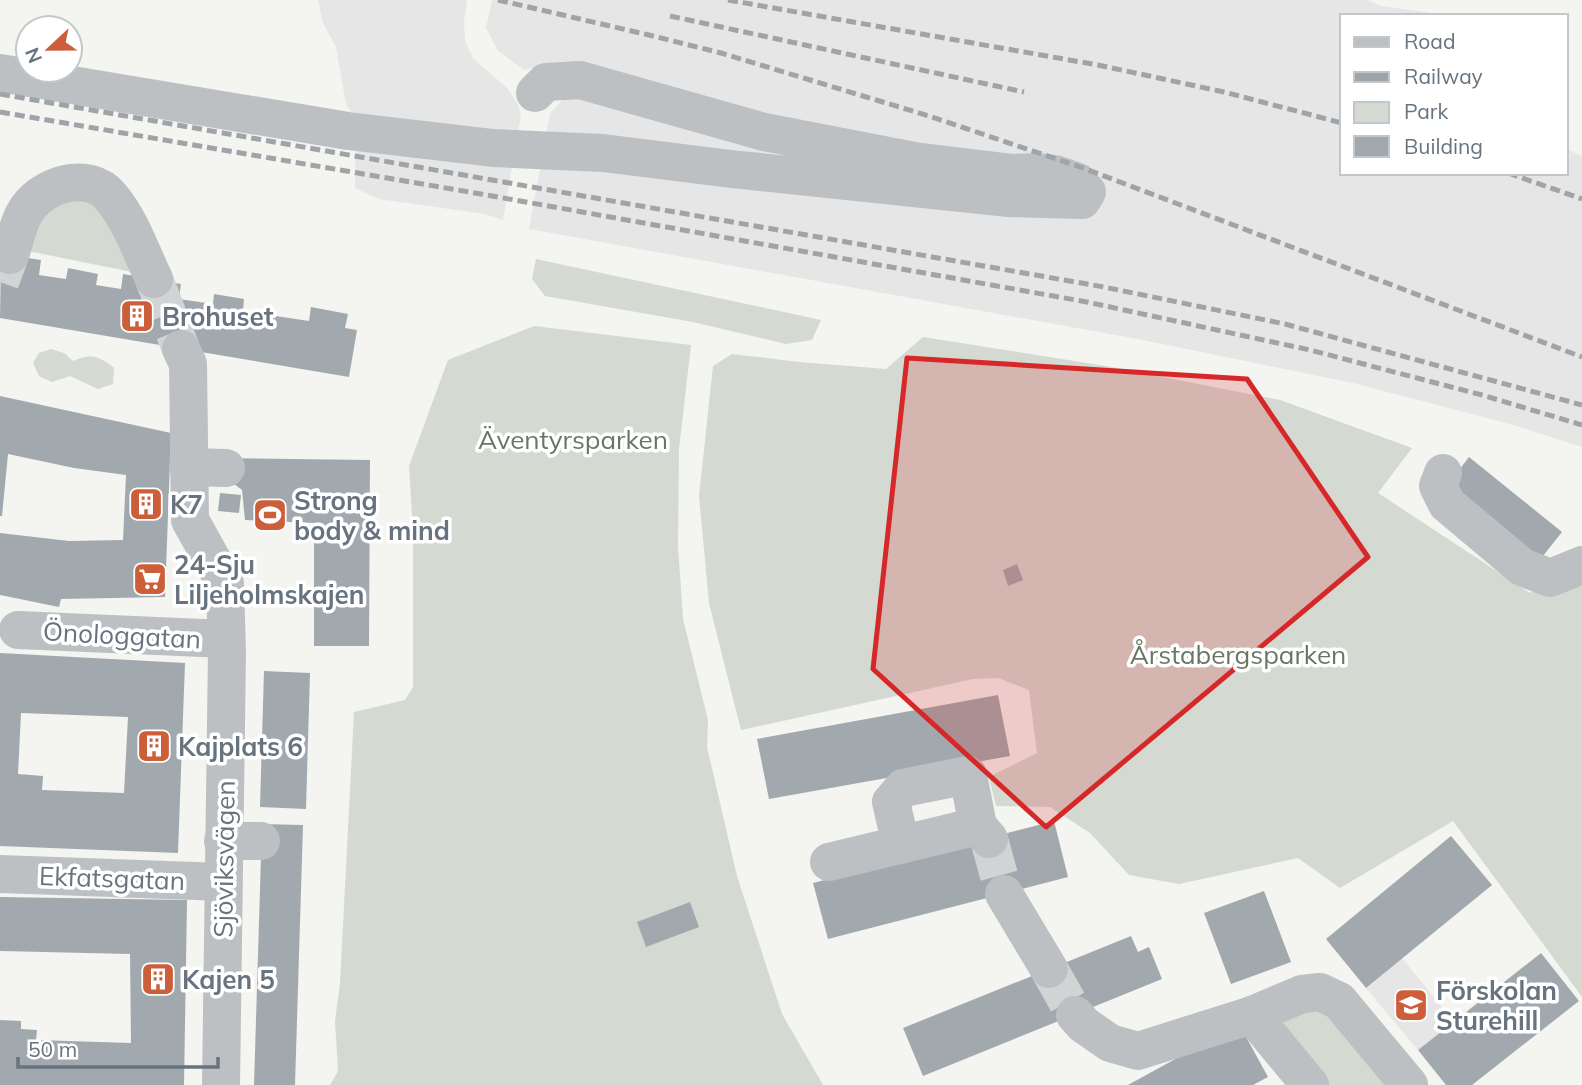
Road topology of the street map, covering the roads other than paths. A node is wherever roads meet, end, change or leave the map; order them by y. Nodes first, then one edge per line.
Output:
1 (0, 73) edge
2 (535, 93) dead end
3 (10, 255) tunnel mouth
4 (154, 279) tunnel mouth
5 (181, 349) tunnel mouth
6 (188, 467) junction
7 (226, 468) dead end
8 (1443, 473) dead end
9 (1582, 565) edge
10 (18, 630) dead end
11 (226, 639) junction
12 (223, 841) junction
13 (261, 841) dead end
14 (901, 845) junction
15 (829, 862) dead end
16 (0, 874) edge
17 (223, 882) junction
18 (1004, 894) tunnel mouth
19 (1049, 969) tunnel mouth
20 (1252, 1014) junction
21 (1075, 1015) tunnel mouth
22 (221, 1085) edge
23 (1310, 1085) edge
24 (1409, 1085) edge

1 - 2 street
3 - 4 street
5 - 6 street, Sjöviksvägen
6 - 7 street
6 - 11 street, Sjöviksvägen
8 - 9 street
10 - 11 street, Önologgatan
11 - 12 street, Sjöviksvägen
12 - 13 street
12 - 17 street, Sjöviksvägen
14 - 14 street
14 - 15 street
16 - 17 street, Ekfatsgatan
17 - 22 street, Sjöviksvägen
18 - 19 street
20 - 21 street
20 - 23 street
20 - 24 street

